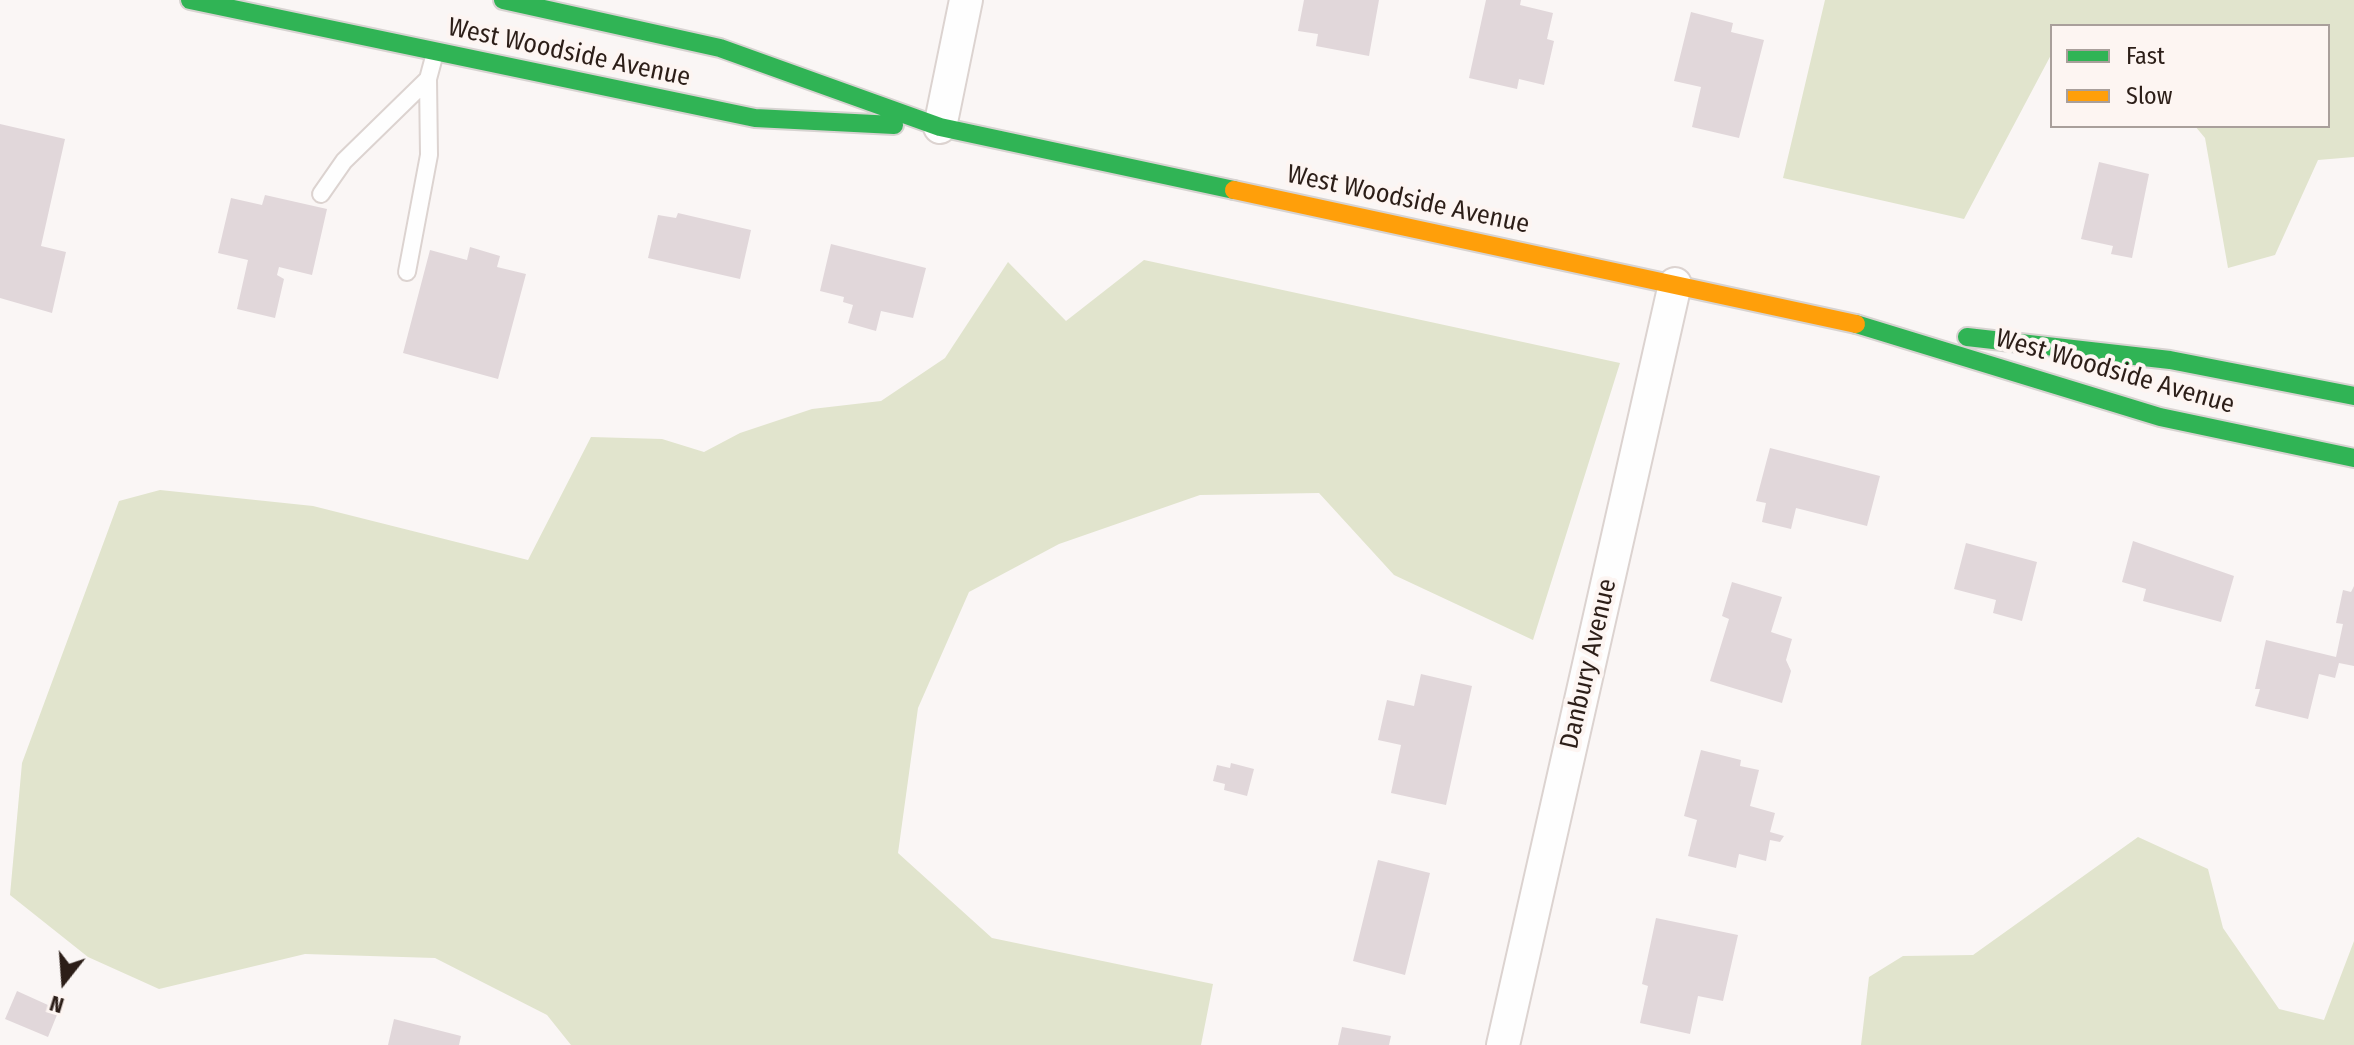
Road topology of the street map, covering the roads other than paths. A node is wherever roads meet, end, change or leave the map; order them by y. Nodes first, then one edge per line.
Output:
1 (190, 0) edge
2 (503, 0) edge
3 (966, 0) edge
4 (436, 52) junction
5 (428, 79) junction
6 (940, 127) junction
7 (321, 194) dead end
8 (407, 272) dead end
9 (1675, 284) junction
10 (1866, 326) junction
11 (2354, 396) edge
12 (2354, 458) edge
13 (1503, 1045) edge

1 - 4 main road, West Woodside Avenue
2 - 6 main road, West Woodside Avenue
3 - 6 street
4 - 5 lane
4 - 6 main road, West Woodside Avenue
5 - 7 lane
5 - 8 lane
6 - 9 main road, West Woodside Avenue
9 - 10 main road, West Woodside Avenue
9 - 13 street, Danbury Avenue
10 - 11 main road, West Woodside Avenue
10 - 12 main road, West Woodside Avenue

